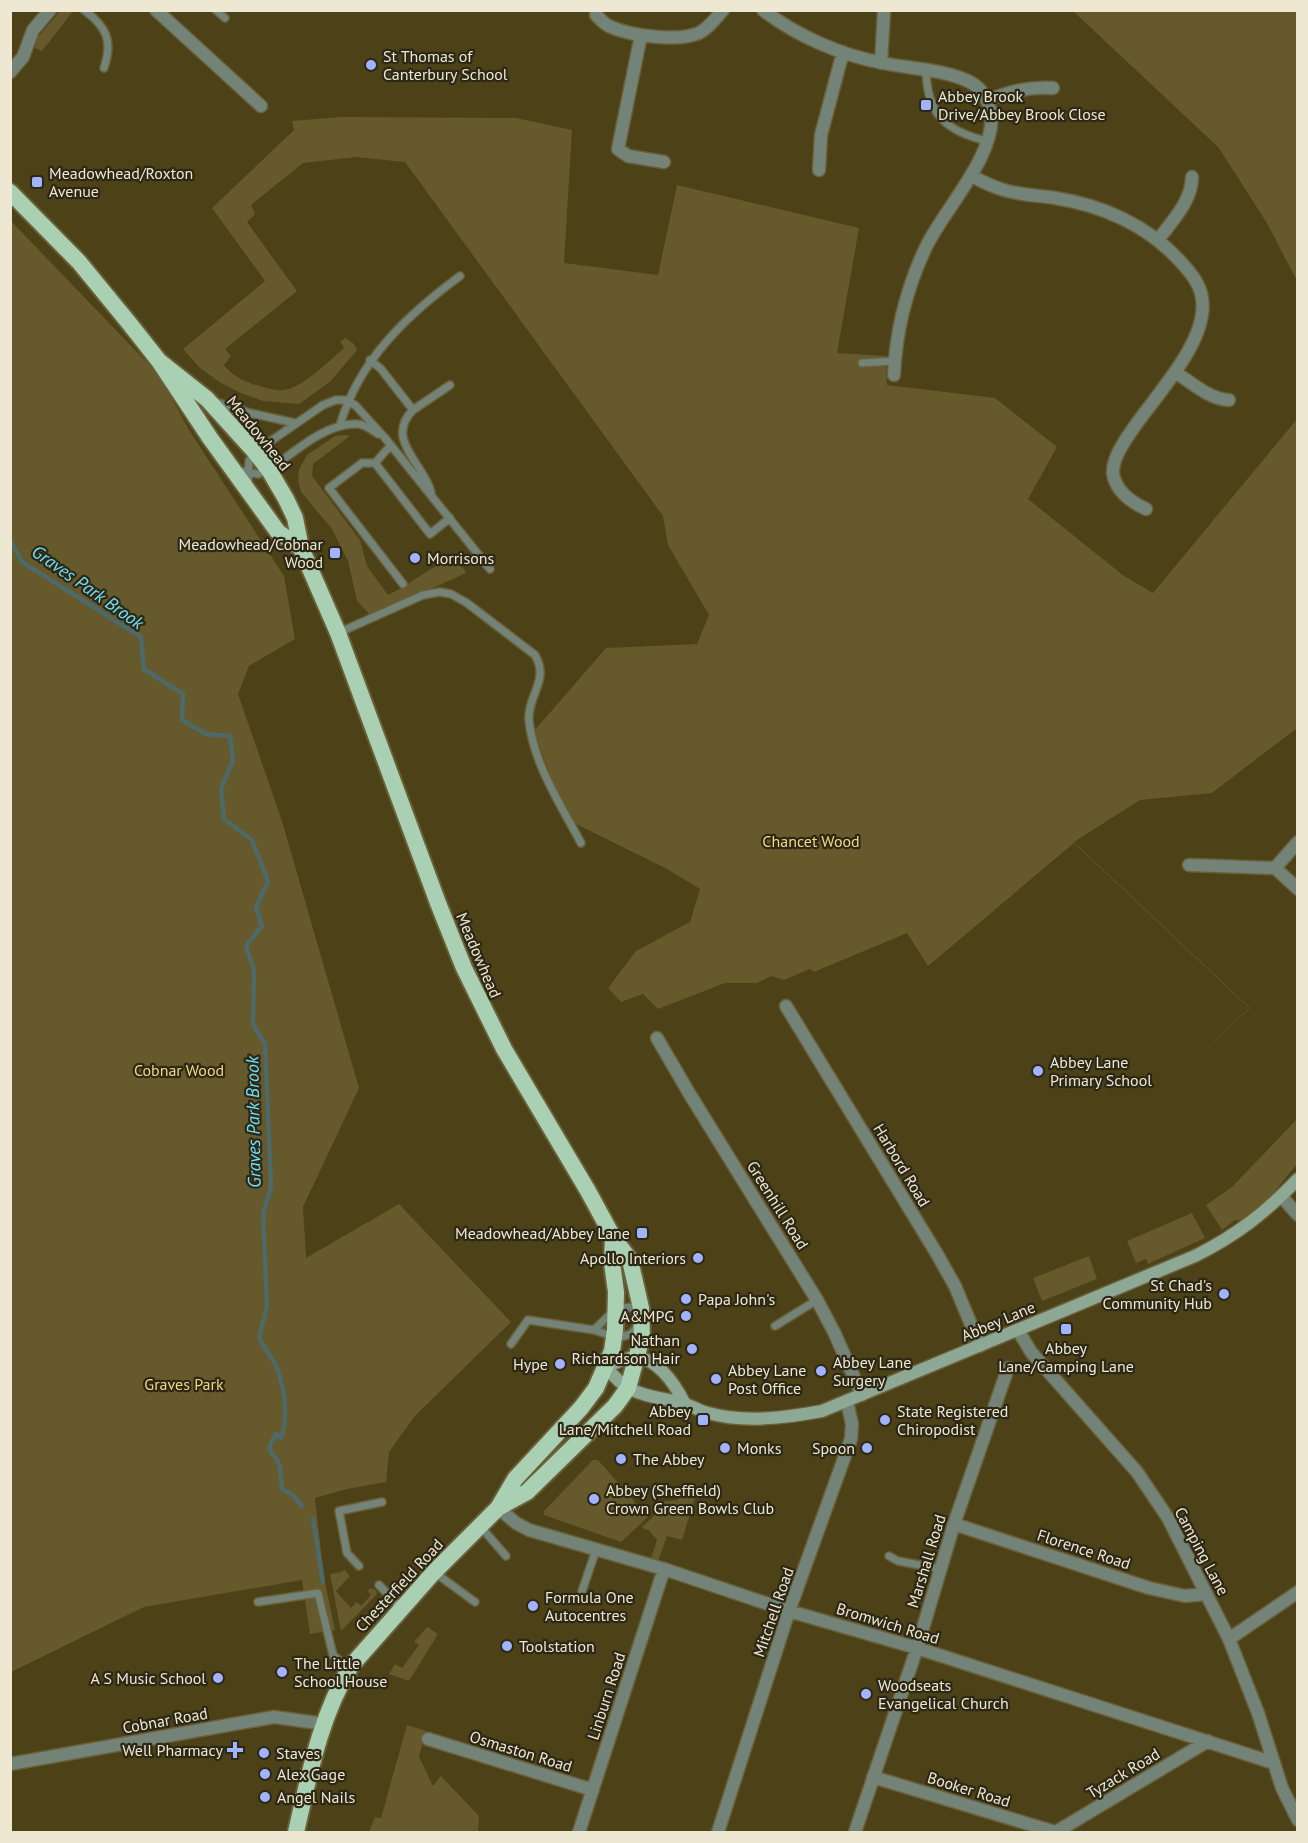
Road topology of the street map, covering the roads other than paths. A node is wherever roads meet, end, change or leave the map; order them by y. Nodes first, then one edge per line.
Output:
1 (50, 10) edge
2 (84, 10) edge
3 (156, 10) edge
4 (216, 10) edge
5 (723, 10) edge
6 (763, 10) edge
7 (884, 11) edge
8 (597, 15) dead end
9 (225, 18) dead end
10 (641, 35) junction
11 (843, 52) junction
12 (881, 63) junction
13 (104, 68) dead end
14 (926, 70) junction
15 (10, 72) edge
16 (1053, 88) dead end
17 (987, 100) junction
18 (261, 106) dead end
19 (987, 141) junction
20 (664, 162) dead end
21 (819, 170) dead end
22 (972, 176) junction
23 (1192, 177) dead end
24 (10, 192) edge
25 (1158, 240) junction
26 (460, 276) dead end
27 (370, 360) junction
28 (159, 361) junction
29 (895, 361) junction
30 (862, 363) dead end
31 (1175, 372) junction
32 (894, 375) dead end
33 (450, 385) dead end
34 (207, 399) junction
35 (347, 400) junction
36 (1229, 400) dead end
37 (413, 410) junction
38 (295, 423) junction
39 (340, 425) junction
40 (386, 438) junction
41 (391, 445) junction
42 (255, 452) junction
43 (375, 463) junction
44 (241, 471) junction
45 (269, 471) junction
46 (431, 495) junction
47 (1146, 509) dead end
48 (450, 518) junction
49 (301, 548) junction
50 (490, 569) dead end
51 (403, 584) dead end
52 (338, 633) junction
53 (1298, 842) edge
54 (581, 843) dead end
55 (1189, 865) dead end
56 (1275, 868) junction
57 (1298, 889) edge
58 (786, 1006) dead end
59 (657, 1038) dead end
60 (1298, 1179) edge
61 (1281, 1196) junction
62 (1298, 1215) edge
63 (613, 1237) junction
64 (817, 1300) junction
65 (616, 1310) junction
66 (641, 1315) junction
67 (776, 1326) dead end
68 (594, 1330) junction
69 (1018, 1330) junction
70 (614, 1337) junction
71 (511, 1344) dead end
72 (980, 1346) junction
73 (637, 1358) junction
74 (606, 1367) junction
75 (1008, 1368) dead end
76 (628, 1388) junction
77 (862, 1395) junction
78 (847, 1401) junction
79 (685, 1404) junction
80 (382, 1502) dead end
81 (498, 1508) junction
82 (954, 1524) junction
83 (480, 1526) junction
84 (596, 1550) junction
85 (506, 1556) dead end
86 (889, 1556) dead end
87 (359, 1566) dead end
88 (664, 1569) junction
89 (941, 1569) junction
90 (434, 1572) junction
91 (379, 1585) dead end
92 (582, 1592) dead end
93 (1298, 1592) edge
94 (1206, 1594) junction
95 (258, 1602) dead end
96 (475, 1602) dead end
97 (401, 1608) junction
98 (789, 1611) junction
99 (1229, 1639) junction
100 (917, 1648) junction
101 (351, 1666) junction
102 (325, 1724) junction
103 (1208, 1741) junction
104 (435, 1756) dead end
105 (1274, 1763) junction
106 (10, 1764) edge
107 (873, 1777) junction
108 (593, 1790) junction
109 (1298, 1820) edge
110 (296, 1833) edge
111 (579, 1833) edge
112 (718, 1833) edge
113 (855, 1833) edge
114 (1055, 1833) edge

1 - 15 street
2 - 13 lane
3 - 18 street
4 - 9 lane
5 - 10 street
6 - 11 street
7 - 12 street
8 - 10 street
10 - 20 street
11 - 12 street
11 - 21 street
12 - 14 street
14 - 17 street
14 - 19 lane
16 - 17 street
17 - 19 street
19 - 22 street
22 - 25 street
22 - 29 street
23 - 25 street
24 - 28 highway, Meadowhead
25 - 31 street
26 - 27 lane
27 - 35 lane
27 - 37 lane
28 - 34 highway, Meadowhead
28 - 44 highway, Meadowhead
29 - 30 lane
29 - 32 street
31 - 36 street
31 - 47 street
33 - 37 lane
34 - 38 lane
34 - 42 highway, Meadowhead
35 - 38 lane
35 - 39 lane
35 - 40 lane
37 - 46 lane
38 - 42 lane
39 - 40 lane
39 - 45 lane
40 - 41 lane
41 - 43 lane
41 - 46 lane
42 - 44 lane
42 - 45 highway, Meadowhead
43 - 48 lane
43 - 51 lane
44 - 45 lane
44 - 49 highway, Meadowhead
45 - 49 highway, Meadowhead
46 - 48 lane
48 - 50 lane
49 - 52 highway, Meadowhead
52 - 54 lane
52 - 63 highway, Meadowhead
53 - 56 street
55 - 56 street
56 - 57 street
58 - 72 street, Harbord Road
59 - 64 street, Greenhill Road
60 - 61 main road, Abbey Lane
61 - 62 street
61 - 69 main road, Abbey Lane
63 - 65 highway, Meadowhead
63 - 66 highway
64 - 67 lane
64 - 77 street, Greenhill Road
65 - 66 lane
65 - 68 lane
65 - 70 highway, Meadowhead
66 - 70 lane
66 - 73 highway
68 - 70 lane
68 - 71 lane
69 - 72 main road, Abbey Lane
69 - 94 street, Camping Lane
70 - 74 highway, Meadowhead
72 - 77 main road, Abbey Lane
73 - 74 main road
73 - 76 highway
73 - 79 main road
74 - 76 main road, Abbey Lane
74 - 81 highway, Chesterfield Road
75 - 82 street, Marshall Road
76 - 79 main road, Abbey Lane
76 - 81 highway, Chesterfield Road
77 - 78 main road, Abbey Lane
78 - 79 main road, Abbey Lane
78 - 98 street, Mitchell Road
80 - 87 lane
81 - 83 highway, Chesterfield Road
81 - 84 street, Bromwich Road
82 - 89 street, Marshall Road
82 - 94 street, Florence Road
83 - 85 lane
83 - 90 highway, Chesterfield Road
84 - 88 street, Bromwich Road
84 - 92 lane
86 - 89 lane
88 - 98 street, Bromwich Road
88 - 108 street, Linburn Road
89 - 100 street, Marshall Road
90 - 96 lane
90 - 97 highway, Chesterfield Road
91 - 97 lane
93 - 99 street
94 - 99 street, Camping Lane
95 - 101 lane
97 - 101 highway, Chesterfield Road
98 - 100 street, Bromwich Road
98 - 112 street, Mitchell Road
99 - 105 street, Camping Lane
100 - 103 street, Bromwich Road
100 - 107 street, Marshall Road
101 - 102 highway, Chesterfield Road
102 - 106 street, Cobnar Road
102 - 110 highway, Chesterfield Road
103 - 105 street, Bromwich Road
103 - 114 street, Tyzack Road
104 - 108 street, Osmaston Road
105 - 109 street, Camping Lane
107 - 113 street, Marshall Road
107 - 114 street, Booker Road
108 - 111 street, Linburn Road

